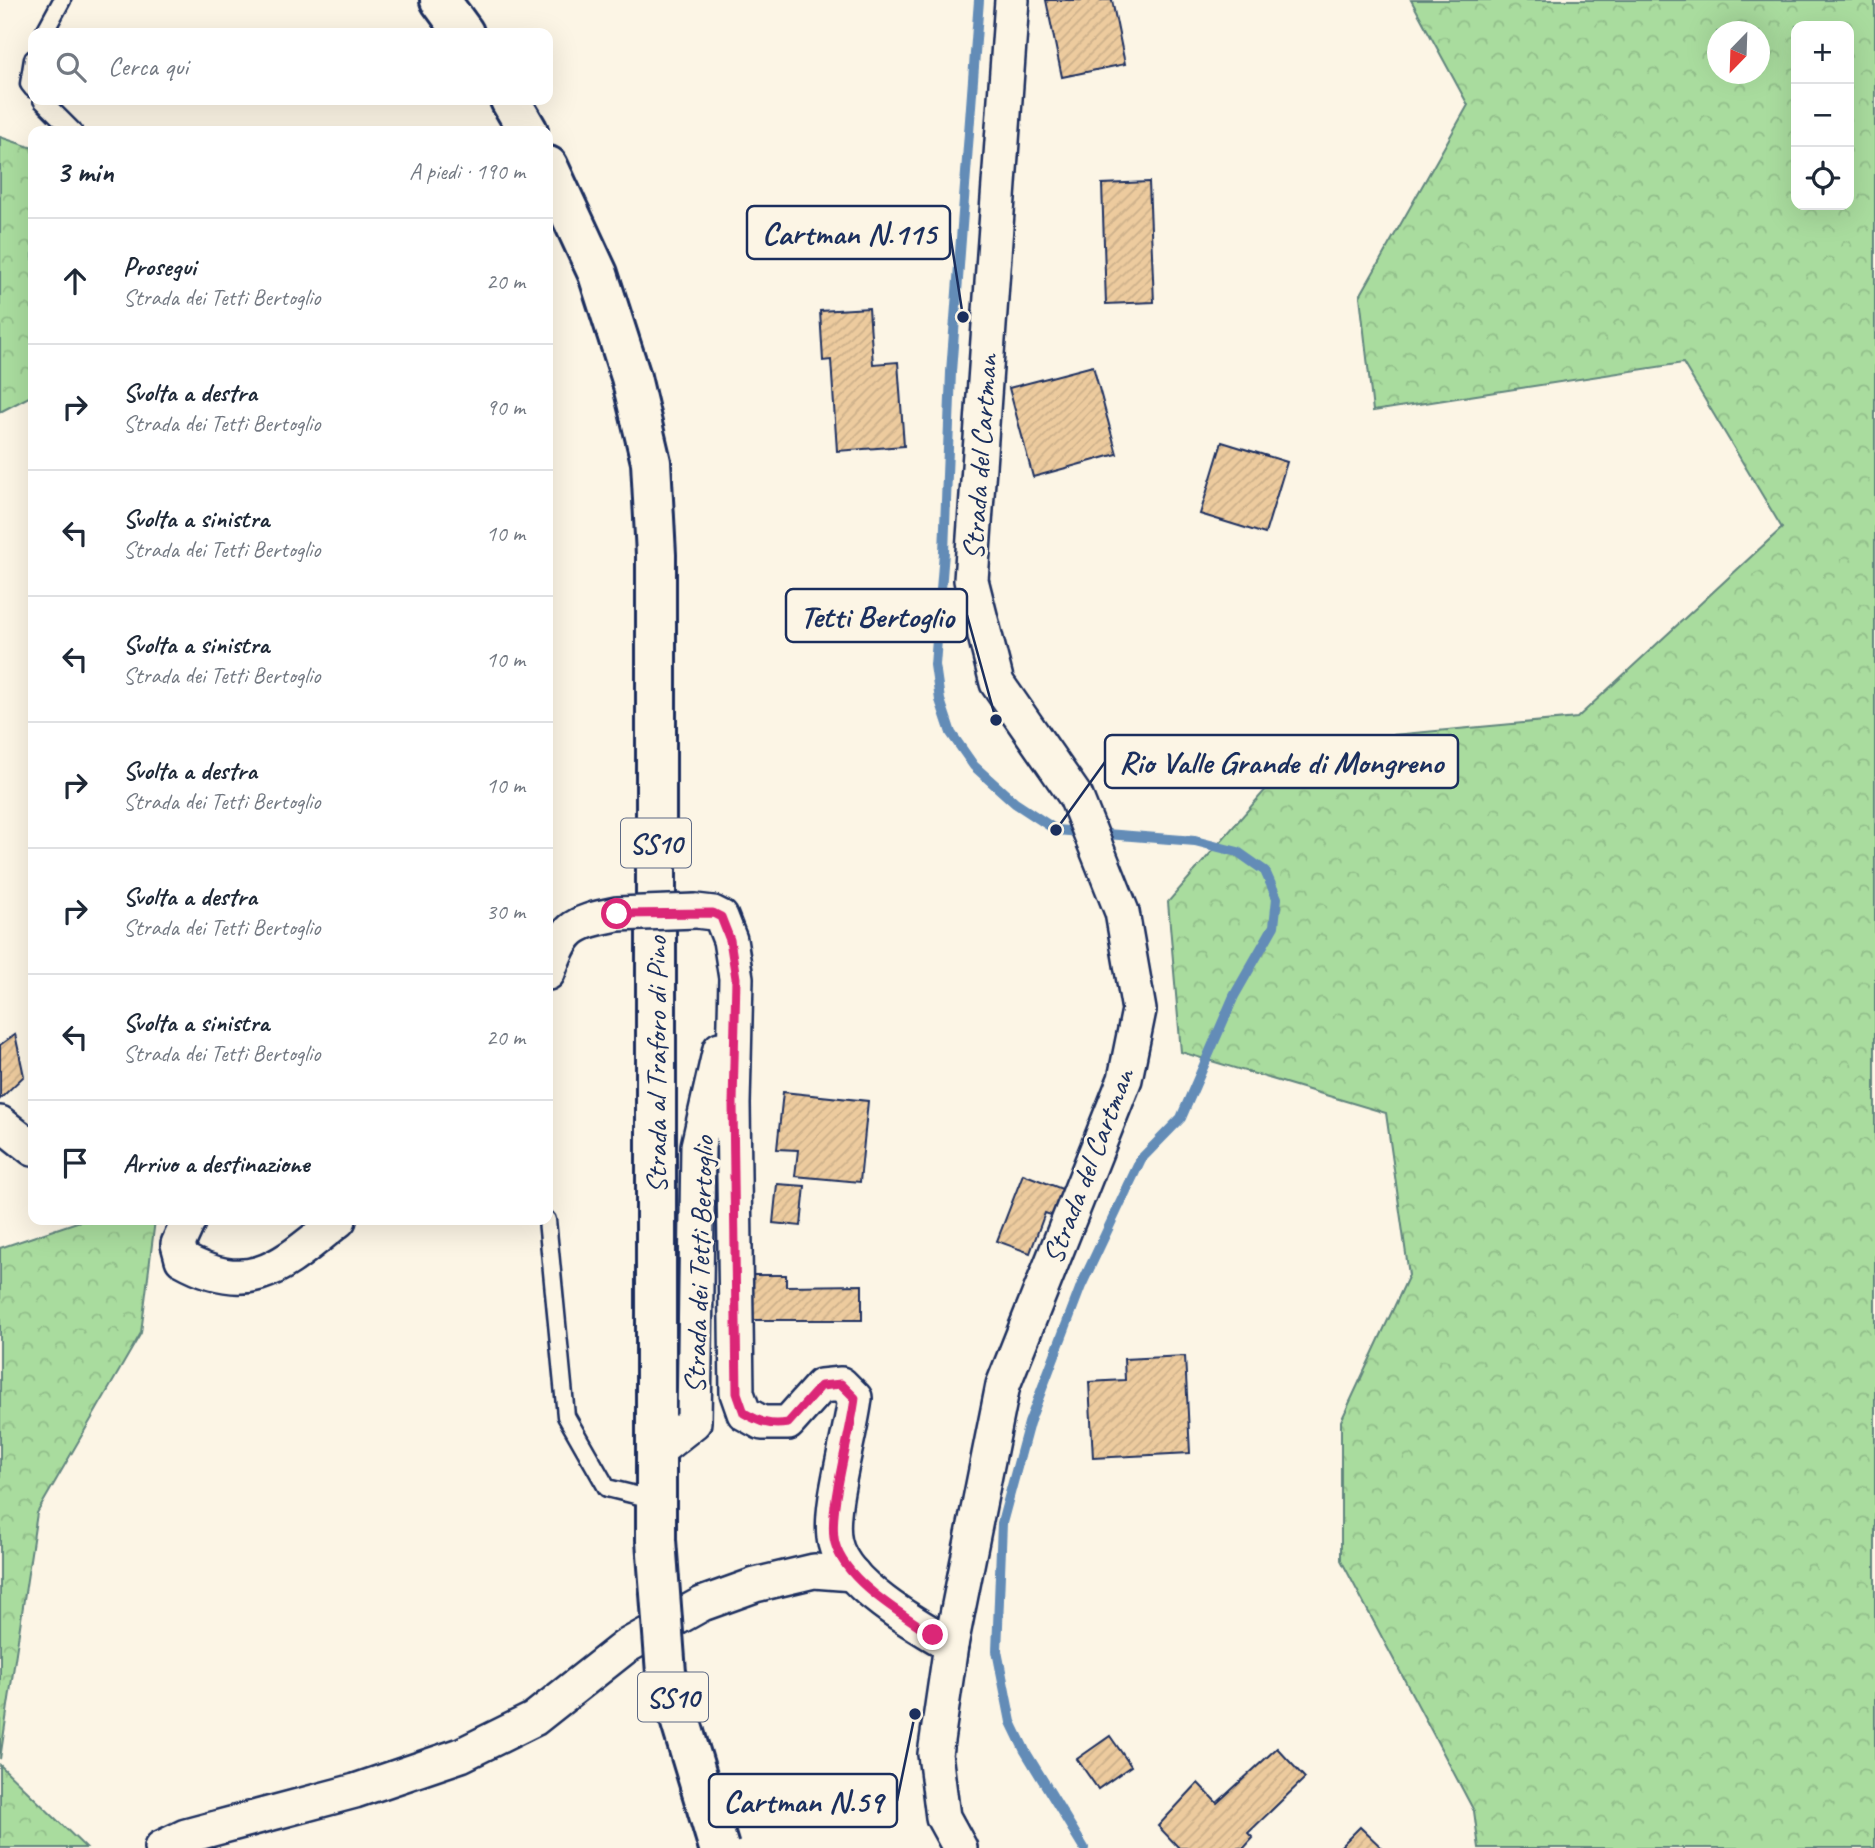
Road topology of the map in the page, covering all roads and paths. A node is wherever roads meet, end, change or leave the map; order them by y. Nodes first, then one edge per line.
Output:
1 (62, 0) edge
2 (440, 0) edge
3 (1012, 0) edge
4 (47, 28) edge
5 (460, 28) edge
6 (47, 105) edge
7 (513, 105) edge
8 (67, 126) edge
9 (525, 126) edge
10 (553, 177) edge
11 (553, 960) edge
12 (736, 978) junction
13 (0, 1123) edge
14 (28, 1145) edge
15 (187, 1225) edge
16 (332, 1225) edge
17 (547, 1225) edge
18 (655, 1453) junction
19 (656, 1500) junction
20 (853, 1574) junction
21 (951, 1645) junction
22 (161, 1848) edge
23 (719, 1848) edge
24 (960, 1848) edge

1 - 4 lane
2 - 5 main road
3 - 21 street, Strada del Cartman
6 - 8 lane
7 - 9 main road
10 - 18 main road, Strada al Traforo di Pino / SS10
11 - 12 street, Strada dei Tetti Bertoglio, bridge
12 - 18 street, Strada dei Tetti Bertoglio
12 - 20 street, Strada dei Tetti Bertoglio
13 - 14 street
15 - 16 street
17 - 19 lane
18 - 19 main road, Strada al Traforo di Pino / SS10
19 - 23 main road, Strada al Traforo di Pino / SS10, bridge
20 - 21 street, Strada dei Tetti Bertoglio
20 - 22 street
21 - 24 street, Strada del Cartman

